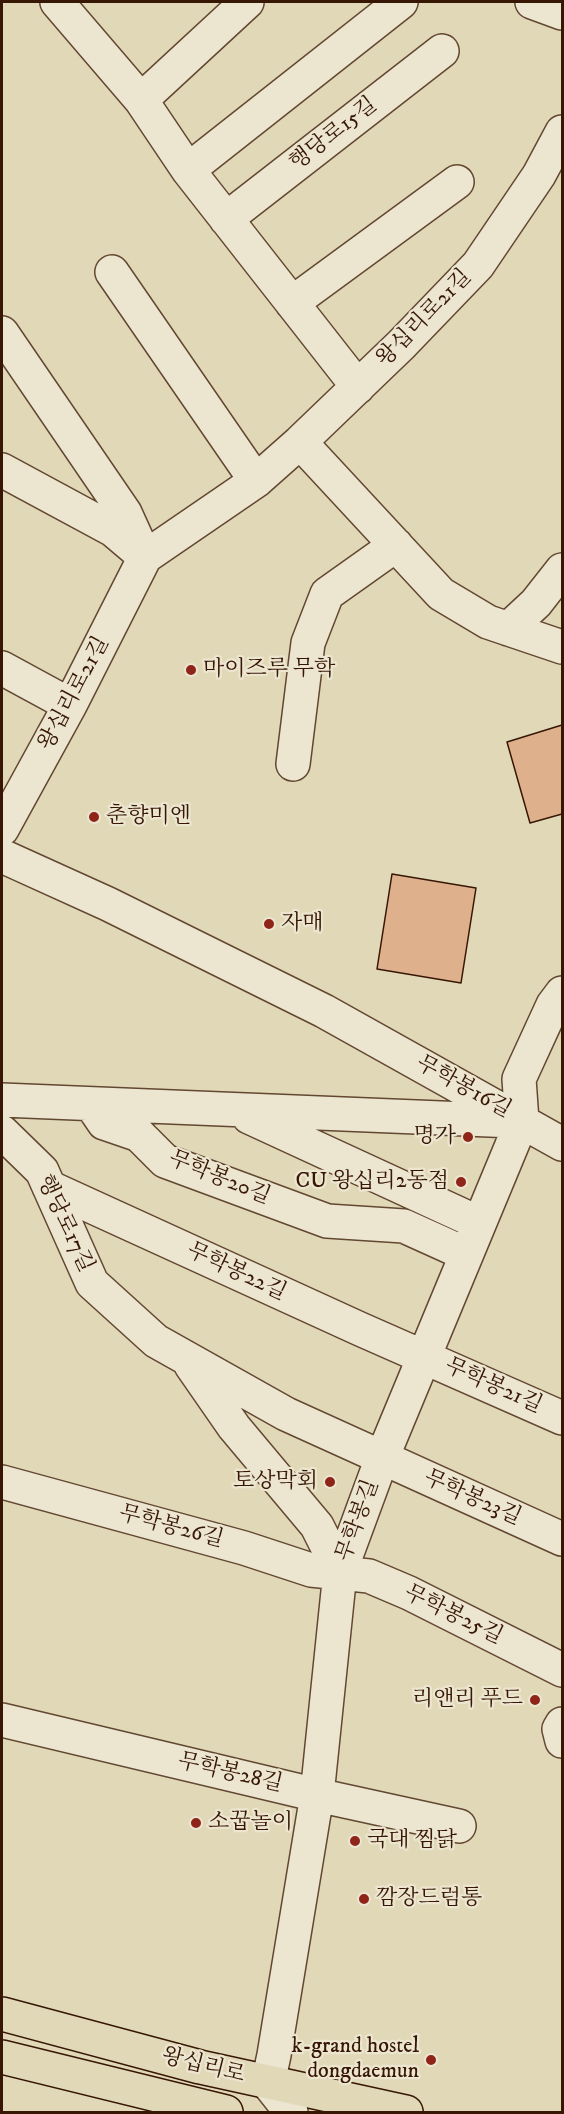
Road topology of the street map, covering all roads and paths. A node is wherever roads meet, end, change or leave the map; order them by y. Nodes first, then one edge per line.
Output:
1 (57, 2) edge
2 (247, 2) edge
3 (401, 2) edge
4 (532, 2) edge
5 (562, 13) edge
6 (442, 51) dead end
7 (141, 100) junction
8 (562, 132) edge
9 (188, 170) junction
10 (457, 182) dead end
11 (226, 219) junction
12 (112, 272) dead end
13 (292, 303) junction
14 (2, 333) edge
15 (358, 387) junction
16 (300, 442) junction
17 (2, 470) edge
18 (256, 481) junction
19 (396, 545) junction
20 (145, 557) junction
21 (562, 570) edge
22 (508, 629) junction
23 (562, 647) edge
24 (2, 668) edge
25 (70, 705) junction
26 (293, 764) dead end
27 (2, 829) edge
28 (2, 856) edge
29 (562, 993) edge
30 (2, 1100) edge
31 (91, 1104) junction
32 (235, 1110) junction
33 (522, 1121) junction
34 (2, 1132) edge
35 (562, 1143) edge
36 (49, 1187) junction
37 (479, 1223) junction
38 (466, 1254) junction
39 (424, 1357) junction
40 (186, 1358) junction
41 (562, 1418) edge
42 (382, 1458) junction
43 (2, 1482) edge
44 (562, 1539) edge
45 (340, 1572) junction
46 (562, 1670) edge
47 (2, 1720) edge
48 (562, 1724) edge
49 (562, 1741) edge
50 (317, 1795) junction
51 (459, 1826) dead end
52 (2, 2014) edge
53 (2, 2057) edge
54 (268, 2083) junction
55 (226, 2112) edge
56 (291, 2112) edge
57 (406, 2112) edge

1 - 7 street
2 - 7 street
3 - 9 street
4 - 5 street
6 - 11 street, 행당로15길
7 - 9 street
8 - 15 street, 왕십리로21길
9 - 11 street
10 - 13 street
11 - 13 street
12 - 18 street
13 - 15 street
14 - 20 street
15 - 16 street, 왕십리로21길
16 - 18 street, 왕십리로21길
16 - 19 street
17 - 20 street
18 - 20 street, 왕십리로21길
19 - 22 street
19 - 26 street
20 - 25 street, 왕십리로21길
21 - 22 street
22 - 23 street
24 - 25 street
25 - 27 street, 왕십리로21길
28 - 33 street, 무학봉16길
29 - 33 street, 무학봉길
30 - 31 street, 무학봉16길
31 - 32 street, 무학봉16길
31 - 38 street, 무학봉20길
32 - 33 street, 무학봉16길
32 - 37 street
33 - 35 street
33 - 37 street, 무학봉길
34 - 36 street, 행당로17길
36 - 39 street, 무학봉22길
36 - 40 street, 행당로17길
37 - 38 street, 무학봉길
38 - 39 street, 무학봉길
39 - 41 street, 무학봉21길
39 - 42 street, 무학봉길
40 - 42 street, 행당로17길
40 - 45 street, 행당로17길
42 - 44 street, 무학봉23길
42 - 45 street, 무학봉길
43 - 45 street, 무학봉26길
45 - 46 street, 무학봉25길
45 - 50 street, 무학봉길
47 - 50 street, 무학봉28길
48 - 49 street
50 - 51 street, 무학봉28길
50 - 54 street, 무학봉길
52 - 54 main road, 왕십리로
53 - 55 main road, 왕십리로
54 - 56 street
54 - 57 main road, 왕십리로

